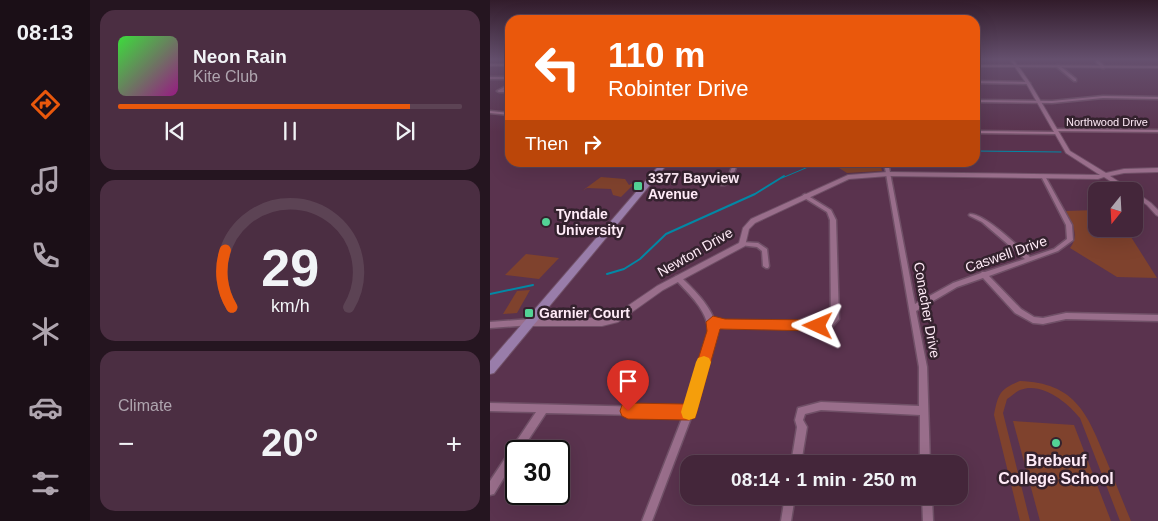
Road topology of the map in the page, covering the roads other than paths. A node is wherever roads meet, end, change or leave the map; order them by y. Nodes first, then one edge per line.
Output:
1 (1028, 83) edge
2 (505, 88) edge
3 (505, 91) edge
4 (1158, 98) edge
5 (980, 101) edge
6 (1039, 102) junction
7 (490, 112) edge
8 (505, 114) edge
9 (1056, 131) junction
10 (1158, 131) edge
11 (980, 132) edge
12 (662, 167) edge
13 (734, 167) edge
14 (887, 167) edge
15 (1158, 170) edge
16 (888, 174) junction
17 (1104, 175) junction
18 (1043, 176) junction
19 (1115, 182) edge
20 (723, 184) dead end
21 (805, 196) junction
22 (1143, 200) edge
23 (1158, 214) edge
24 (972, 215) dead end
25 (742, 244) junction
26 (1029, 259) junction
27 (766, 266) dead end
28 (984, 274) junction
29 (678, 278) junction
30 (913, 309) junction
31 (1158, 318) edge
32 (532, 322) junction
33 (713, 322) junction
34 (490, 325) edge
35 (490, 369) edge
36 (490, 407) edge
37 (543, 409) junction
38 (923, 410) junction
39 (689, 412) junction
40 (797, 455) edge
41 (925, 455) edge
42 (490, 490) edge
43 (789, 505) edge
44 (927, 505) edge
45 (647, 521) edge
46 (786, 521) edge
47 (928, 521) edge

1 - 6 street
2 - 3 street
4 - 6 street
5 - 6 street
6 - 9 street
7 - 8 street
9 - 10 street, Northwood Drive
9 - 11 street, Northwood Drive
9 - 17 street
12 - 32 main road
13 - 20 street
14 - 16 street, Conacher Drive
15 - 17 street, Newton Drive
16 - 18 street, Newton Drive
16 - 21 street, Newton Drive
16 - 30 street, Conacher Drive
17 - 18 street, Newton Drive
17 - 19 street
18 - 26 street, Caswell Drive
21 - 25 street, Newton Drive
21 - 33 street
22 - 23 street
24 - 26 street
25 - 27 street
25 - 29 street, Newton Drive
26 - 28 street, Caswell Drive
28 - 30 street, Caswell Drive
28 - 31 street
29 - 32 street, Newton Drive
29 - 33 street
30 - 38 street, Conacher Drive
32 - 34 street
32 - 35 main road
33 - 39 street
36 - 37 street
37 - 39 street
37 - 42 street
38 - 40 street
38 - 41 street, Conacher Drive
39 - 45 street
43 - 46 street
44 - 47 street

